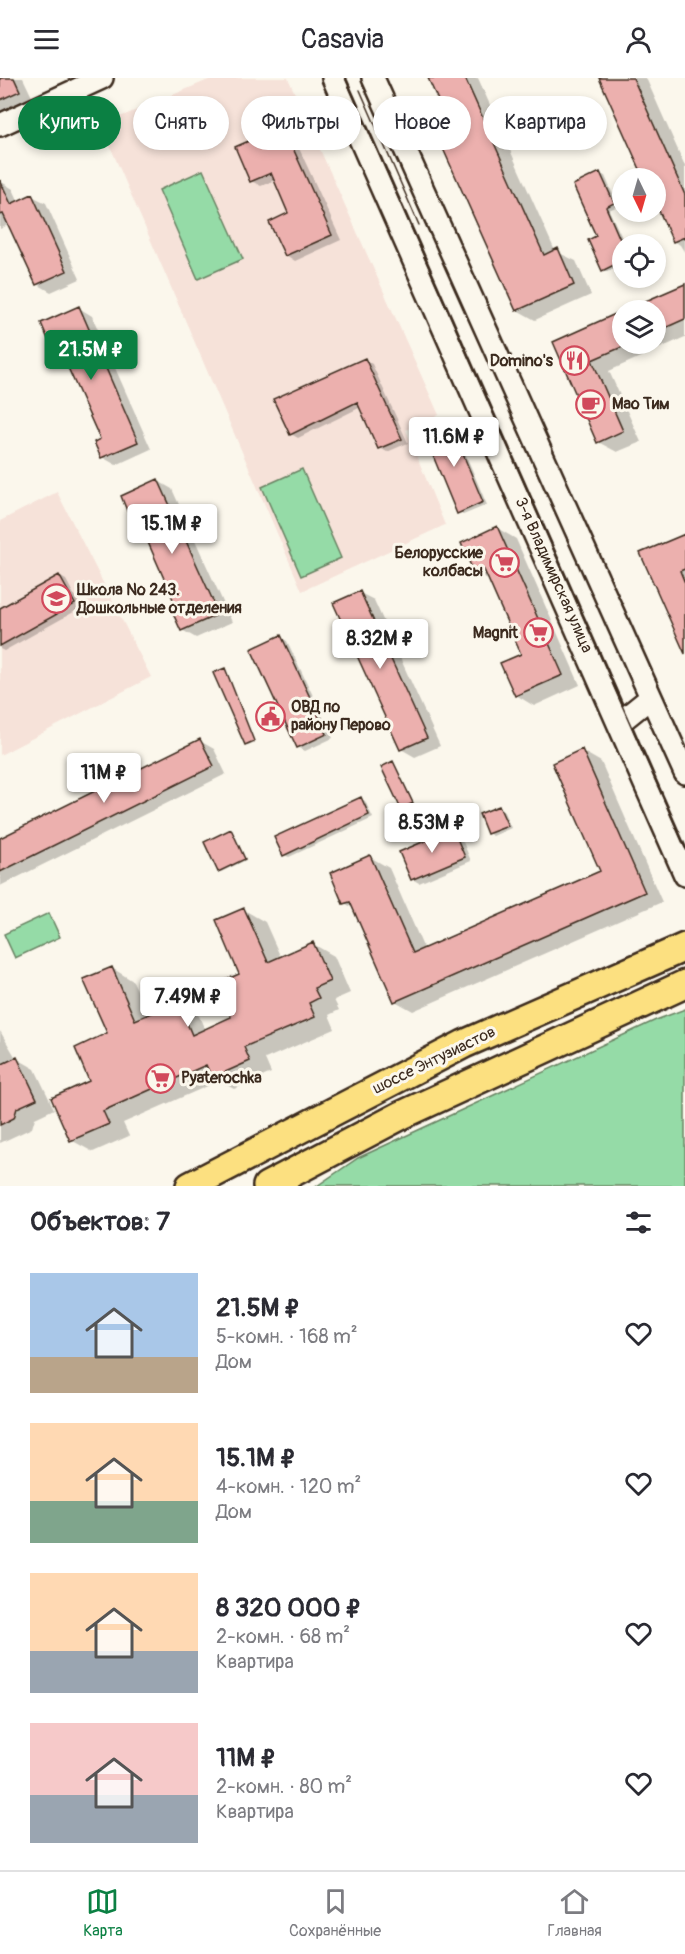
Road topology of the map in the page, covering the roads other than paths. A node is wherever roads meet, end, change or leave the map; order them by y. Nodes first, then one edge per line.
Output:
1 (102, 78) edge
2 (333, 78) edge
3 (373, 78) edge
4 (0, 125) edge
5 (650, 698) junction
6 (619, 723) junction
7 (685, 773) edge
8 (685, 875) edge
9 (682, 945) edge
10 (685, 984) edge
11 (190, 1186) edge
12 (267, 1186) edge

1 - 4 street
2 - 6 street, 3-я Владимирская улица
3 - 5 street
5 - 6 street
5 - 7 street
6 - 8 street, 3-я Владимирская улица
9 - 11 main road, шоссе Энтузиастов
10 - 12 main road

